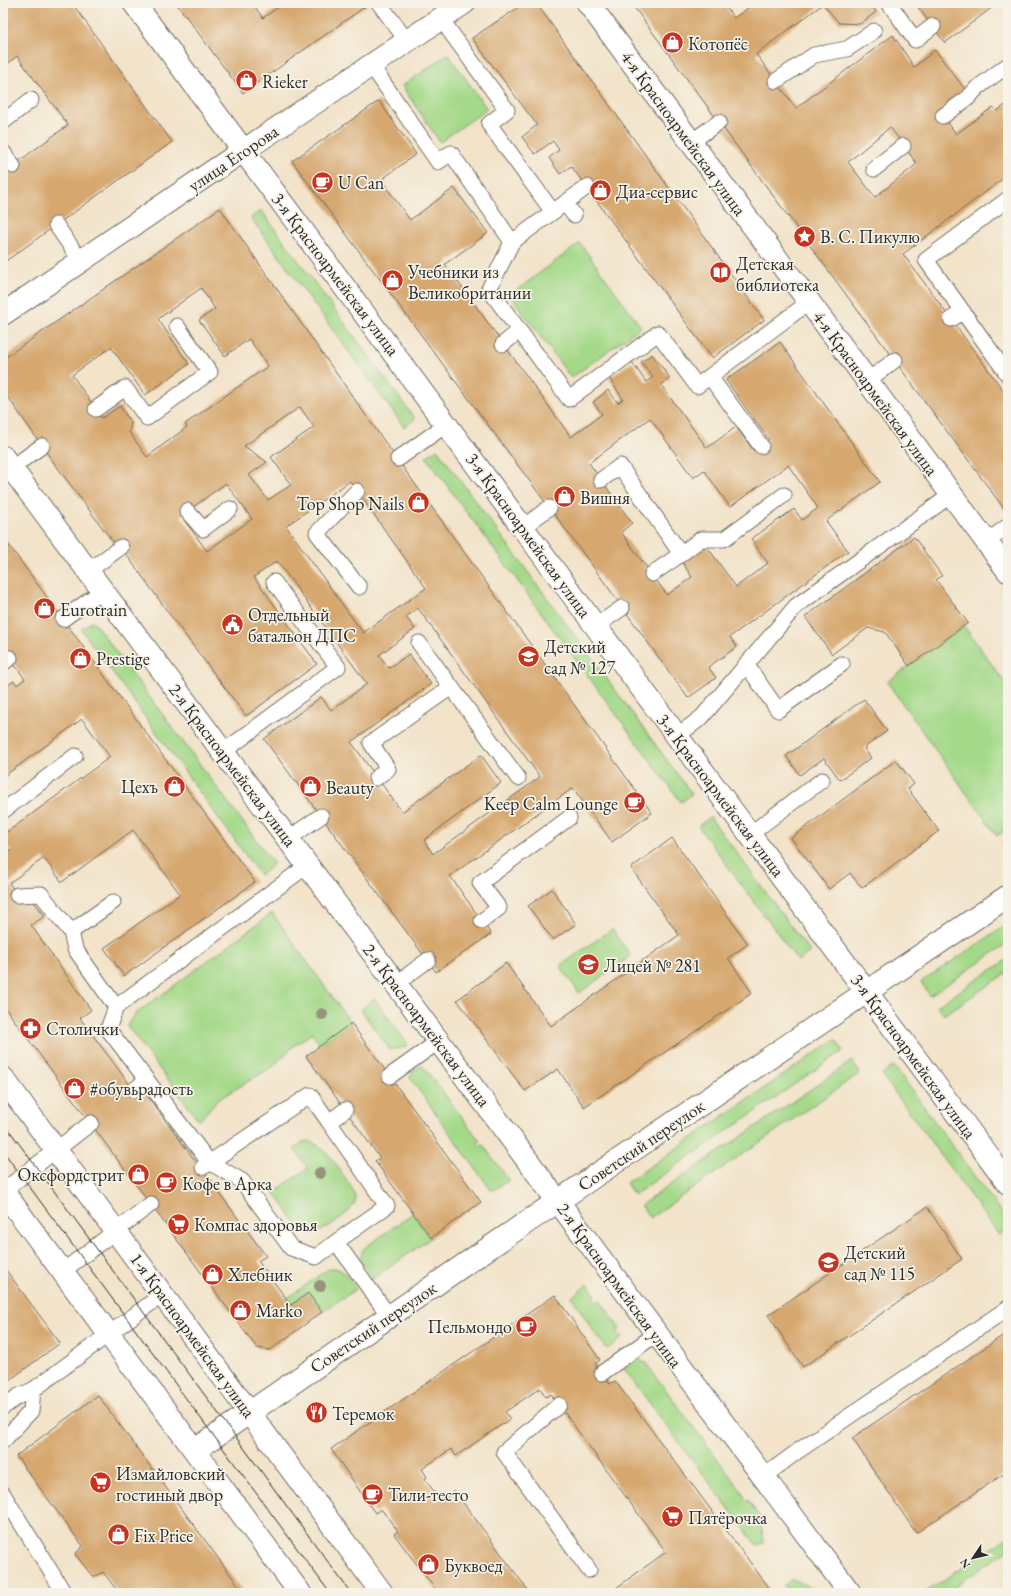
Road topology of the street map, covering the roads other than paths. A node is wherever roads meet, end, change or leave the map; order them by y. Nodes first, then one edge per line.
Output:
1 (134, 3) edge
2 (379, 3) edge
3 (464, 3) edge
4 (588, 3) edge
5 (889, 3) edge
6 (441, 18) junction
7 (933, 26) dead end
8 (874, 31) dead end
9 (407, 41) junction
10 (371, 65) junction
11 (1008, 65) edge
12 (776, 81) dead end
13 (32, 100) dead end
14 (943, 116) dead end
15 (3, 122) edge
16 (719, 122) dead end
17 (692, 142) junction
18 (903, 146) dead end
19 (244, 150) junction
20 (3, 152) edge
21 (13, 166) dead end
22 (874, 169) dead end
23 (587, 187) dead end
24 (1008, 199) edge
25 (559, 207) junction
26 (574, 216) dead end
27 (56, 225) dead end
28 (512, 242) junction
29 (82, 261) junction
30 (809, 302) junction
31 (3, 314) edge
32 (177, 326) dead end
33 (519, 331) junction
34 (503, 344) dead end
35 (895, 360) dead end
36 (1008, 375) edge
37 (710, 377) junction
38 (867, 381) junction
39 (96, 409) dead end
40 (447, 424) junction
41 (42, 446) dead end
42 (761, 446) dead end
43 (398, 459) dead end
44 (8, 470) edge
45 (601, 480) dead end
46 (357, 491) dead end
47 (784, 495) dead end
48 (951, 495) junction
49 (549, 508) dead end
50 (230, 509) dead end
51 (187, 511) dead end
52 (1008, 526) edge
53 (523, 527) junction
54 (986, 542) junction
55 (121, 547) dead end
56 (681, 554) junction
57 (1008, 571) edge
58 (87, 572) junction
59 (652, 574) dead end
60 (274, 582) dead end
61 (359, 587) dead end
62 (102, 591) junction
63 (622, 608) dead end
64 (64, 619) dead end
65 (596, 626) junction
66 (419, 644) dead end
67 (746, 664) junction
68 (842, 664) dead end
69 (451, 687) junction
70 (677, 736) junction
71 (223, 752) junction
72 (75, 756) dead end
73 (376, 778) dead end
74 (518, 778) dead end
75 (822, 780) dead end
76 (3, 810) edge
77 (321, 816) dead end
78 (569, 818) dead end
79 (750, 834) junction
80 (288, 839) junction
81 (308, 865) junction
82 (17, 895) dead end
83 (1008, 896) edge
84 (113, 902) dead end
85 (482, 921) dead end
86 (71, 932) junction
87 (428, 960) dead end
88 (396, 984) junction
89 (867, 991) junction
90 (116, 1007) junction
91 (438, 1041) junction
92 (390, 1076) dead end
93 (3, 1078) edge
94 (147, 1080) junction
95 (134, 1090) dead end
96 (345, 1110) dead end
97 (329, 1122) junction
98 (91, 1123) dead end
99 (56, 1150) junction
100 (205, 1165) junction
101 (1008, 1183) edge
102 (3, 1191) edge
103 (558, 1201) junction
104 (151, 1204) dead end
105 (116, 1230) junction
106 (336, 1242) junction
107 (62, 1271) junction
108 (163, 1294) junction
109 (1008, 1308) edge
110 (389, 1316) junction
111 (108, 1334) junction
112 (656, 1334) junction
113 (602, 1373) dead end
114 (32, 1390) junction
115 (559, 1405) dead end
116 (3, 1408) edge
117 (249, 1412) junction
118 (3, 1441) edge
119 (195, 1450) junction
120 (763, 1477) junction
121 (3, 1494) edge
122 (589, 1570) dead end
123 (64, 1593) edge
124 (300, 1593) edge
125 (382, 1593) edge
126 (850, 1593) edge

1 - 19 street, 3-я Красноармейская улица
2 - 9 lane
3 - 6 street, улица Егорова
4 - 17 street, 4-я Красноармейская улица
5 - 7 lane
6 - 9 street, улица Егорова
6 - 25 lane
8 - 12 lane
9 - 10 street, улица Егорова
10 - 19 street, улица Егорова
10 - 28 lane
11 - 14 lane
13 - 15 lane
16 - 17 lane
17 - 30 street, 4-я Красноармейская улица
18 - 22 lane
19 - 29 street, улица Егорова
19 - 40 street, 3-я Красноармейская улица
20 - 21 lane
23 - 25 lane
24 - 36 lane
25 - 26 lane
25 - 28 lane
27 - 29 lane
28 - 33 lane
29 - 31 street, улица Егорова
30 - 37 lane
30 - 38 street, 4-я Красноармейская улица
32 - 39 lane
33 - 34 lane
33 - 37 lane
35 - 38 lane
37 - 42 lane
38 - 48 street, 4-я Красноармейская улица
40 - 43 lane
40 - 53 street, 3-я Красноармейская улица
41 - 44 lane
44 - 58 street, 2-я Красноармейская улица
45 - 56 lane
46 - 61 lane
47 - 56 lane
48 - 54 street, 4-я Красноармейская улица
48 - 67 lane
49 - 53 lane
50 - 51 lane
52 - 54 lane
53 - 65 street, 3-я Красноармейская улица
54 - 57 street, 4-я Красноармейская улица
55 - 58 lane
56 - 59 lane
58 - 62 street, 2-я Красноармейская улица
60 - 71 lane
62 - 64 lane
62 - 71 street, 2-я Красноармейская улица
63 - 65 lane
65 - 70 street, 3-я Красноармейская улица
66 - 69 lane
67 - 68 lane
67 - 70 lane
69 - 73 lane
69 - 74 lane
70 - 79 street, 3-я Красноармейская улица
71 - 80 street, 2-я Красноармейская улица
72 - 76 lane
75 - 79 lane
77 - 80 lane
78 - 85 lane
79 - 89 street, 3-я Красноармейская улица
80 - 81 street, 2-я Красноармейская улица
81 - 88 street, 2-я Красноармейская улица
81 - 90 lane
82 - 86 lane
83 - 89 street, Советский переулок
84 - 86 lane
86 - 90 lane
87 - 88 lane
88 - 91 street, 2-я Красноармейская улица
89 - 101 street, 3-я Красноармейская улица
89 - 103 street, Советский переулок
90 - 94 lane
91 - 92 lane
91 - 103 street, 2-я Красноармейская улица
93 - 99 street, 1-я Красноармейская улица
94 - 95 lane
94 - 100 lane
96 - 97 lane
97 - 100 lane
97 - 106 lane
98 - 99 lane
99 - 102 lane
99 - 105 street, 1-я Красноармейская улица
100 - 106 lane
102 - 107 street
103 - 110 street, Советский переулок
103 - 112 street, 2-я Красноармейская улица
104 - 105 lane
105 - 107 lane
105 - 108 street, 1-я Красноармейская улица
106 - 110 lane
107 - 111 street
108 - 111 lane
108 - 117 street, 1-я Красноармейская улица
109 - 120 lane
110 - 117 street, Советский переулок
111 - 114 lane
111 - 119 street
112 - 113 lane
112 - 120 street, 2-я Красноармейская улица
114 - 116 lane
114 - 118 lane
115 - 122 lane
117 - 119 street, Советский переулок
117 - 125 street, 1-я Красноармейская улица
119 - 124 street
120 - 126 street, 2-я Красноармейская улица
121 - 123 lane

